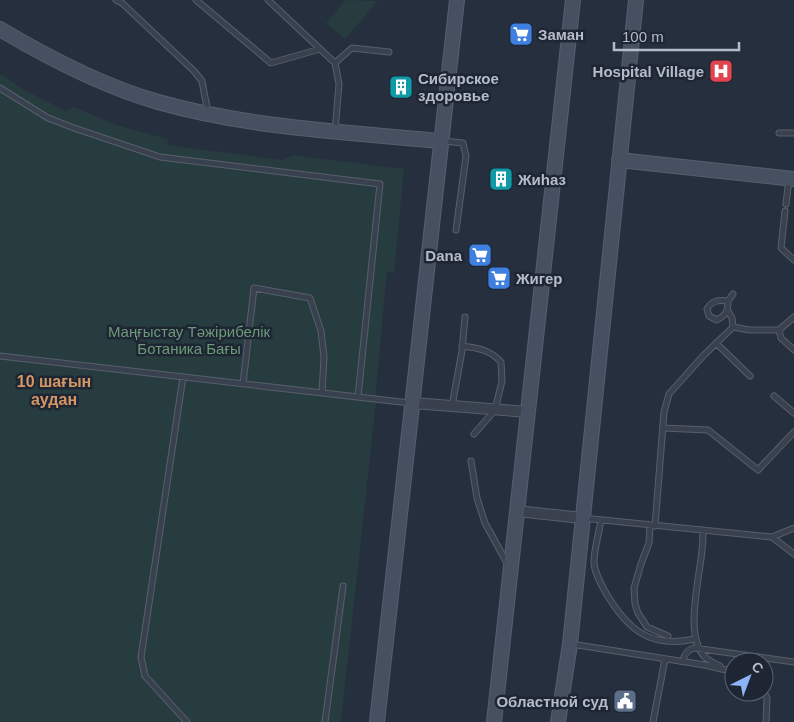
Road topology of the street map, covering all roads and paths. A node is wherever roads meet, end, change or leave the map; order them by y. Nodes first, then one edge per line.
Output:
1 (116, 0) edge
2 (196, 0) edge
3 (268, 0) edge
4 (457, 0) edge
5 (573, 0) edge
6 (636, 0) edge
7 (0, 29) edge
8 (320, 50) junction
9 (389, 52) dead end
10 (335, 63) junction
11 (0, 88) edge
12 (208, 114) junction
13 (335, 131) junction
14 (778, 133) dead end
15 (794, 133) edge
16 (440, 141) junction
17 (619, 160) junction
18 (792, 179) edge
19 (786, 204) dead end
20 (786, 211) dead end
21 (456, 230) dead end
22 (794, 260) edge
23 (733, 294) dead end
24 (728, 301) junction
25 (728, 311) junction
26 (465, 317) dead end
27 (794, 317) edge
28 (733, 327) junction
29 (779, 330) junction
30 (716, 343) junction
31 (462, 346) junction
32 (794, 350) edge
33 (0, 356) edge
34 (750, 376) dead end
35 (183, 377) junction
36 (243, 384) junction
37 (322, 393) junction
38 (774, 396) dead end
39 (358, 397) junction
40 (413, 403) junction
41 (451, 406) junction
42 (495, 410) junction
43 (528, 412) junction
44 (794, 413) edge
45 (663, 428) junction
46 (794, 432) edge
47 (474, 434) dead end
48 (471, 461) dead end
49 (517, 511) junction
50 (582, 518) junction
51 (601, 520) junction
52 (653, 526) junction
53 (794, 528) edge
54 (703, 530) junction
55 (772, 537) junction
56 (794, 554) edge
57 (510, 570) junction
58 (343, 586) dead end
59 (668, 636) dead end
60 (695, 640) junction
61 (570, 644) junction
62 (700, 648) junction
63 (666, 659) junction
64 (683, 661) junction
65 (794, 662) edge
66 (724, 669) joint
67 (767, 702) edge
68 (187, 722) edge
69 (325, 722) edge
70 (376, 722) edge
71 (494, 722) edge
72 (558, 722) edge
73 (653, 722) edge
74 (766, 722) edge

1 - 12 lane
2 - 8 lane
3 - 8 lane
4 - 16 main road
5 - 43 main road
6 - 17 main road
7 - 12 main road
8 - 10 lane
9 - 10 lane
10 - 13 lane
11 - 39 lane
12 - 13 main road
13 - 16 main road
14 - 15 lane
16 - 21 lane
16 - 40 main road
17 - 18 main road
17 - 50 main road
18 - 19 lane
20 - 22 lane
23 - 24 lane
24 - 25 lane
24 - 25 lane
25 - 28 lane
26 - 31 lane
27 - 29 lane
28 - 29 lane
28 - 30 lane
29 - 32 lane
30 - 34 lane
30 - 45 lane
31 - 41 lane
31 - 42 lane
33 - 35 lane
35 - 36 lane
35 - 68 lane
36 - 37 lane
36 - 37 lane
37 - 39 lane
38 - 44 lane
39 - 40 lane
40 - 41 street
40 - 70 main road
41 - 42 street
42 - 43 street
42 - 47 lane
43 - 49 main road
45 - 46 lane
45 - 52 lane
48 - 57 lane
49 - 50 street
49 - 57 main road
50 - 51 lane
50 - 61 main road
51 - 52 lane
51 - 60 lane
52 - 54 lane
52 - 59 lane
53 - 55 lane
54 - 55 lane
54 - 60 lane
55 - 56 lane
57 - 71 main road
58 - 69 lane
60 - 62 lane
61 - 63 lane
61 - 72 main road
62 - 64 lane
62 - 65 lane
62 - 66 lane
63 - 64 lane
63 - 73 lane
64 - 66 lane
67 - 74 lane

